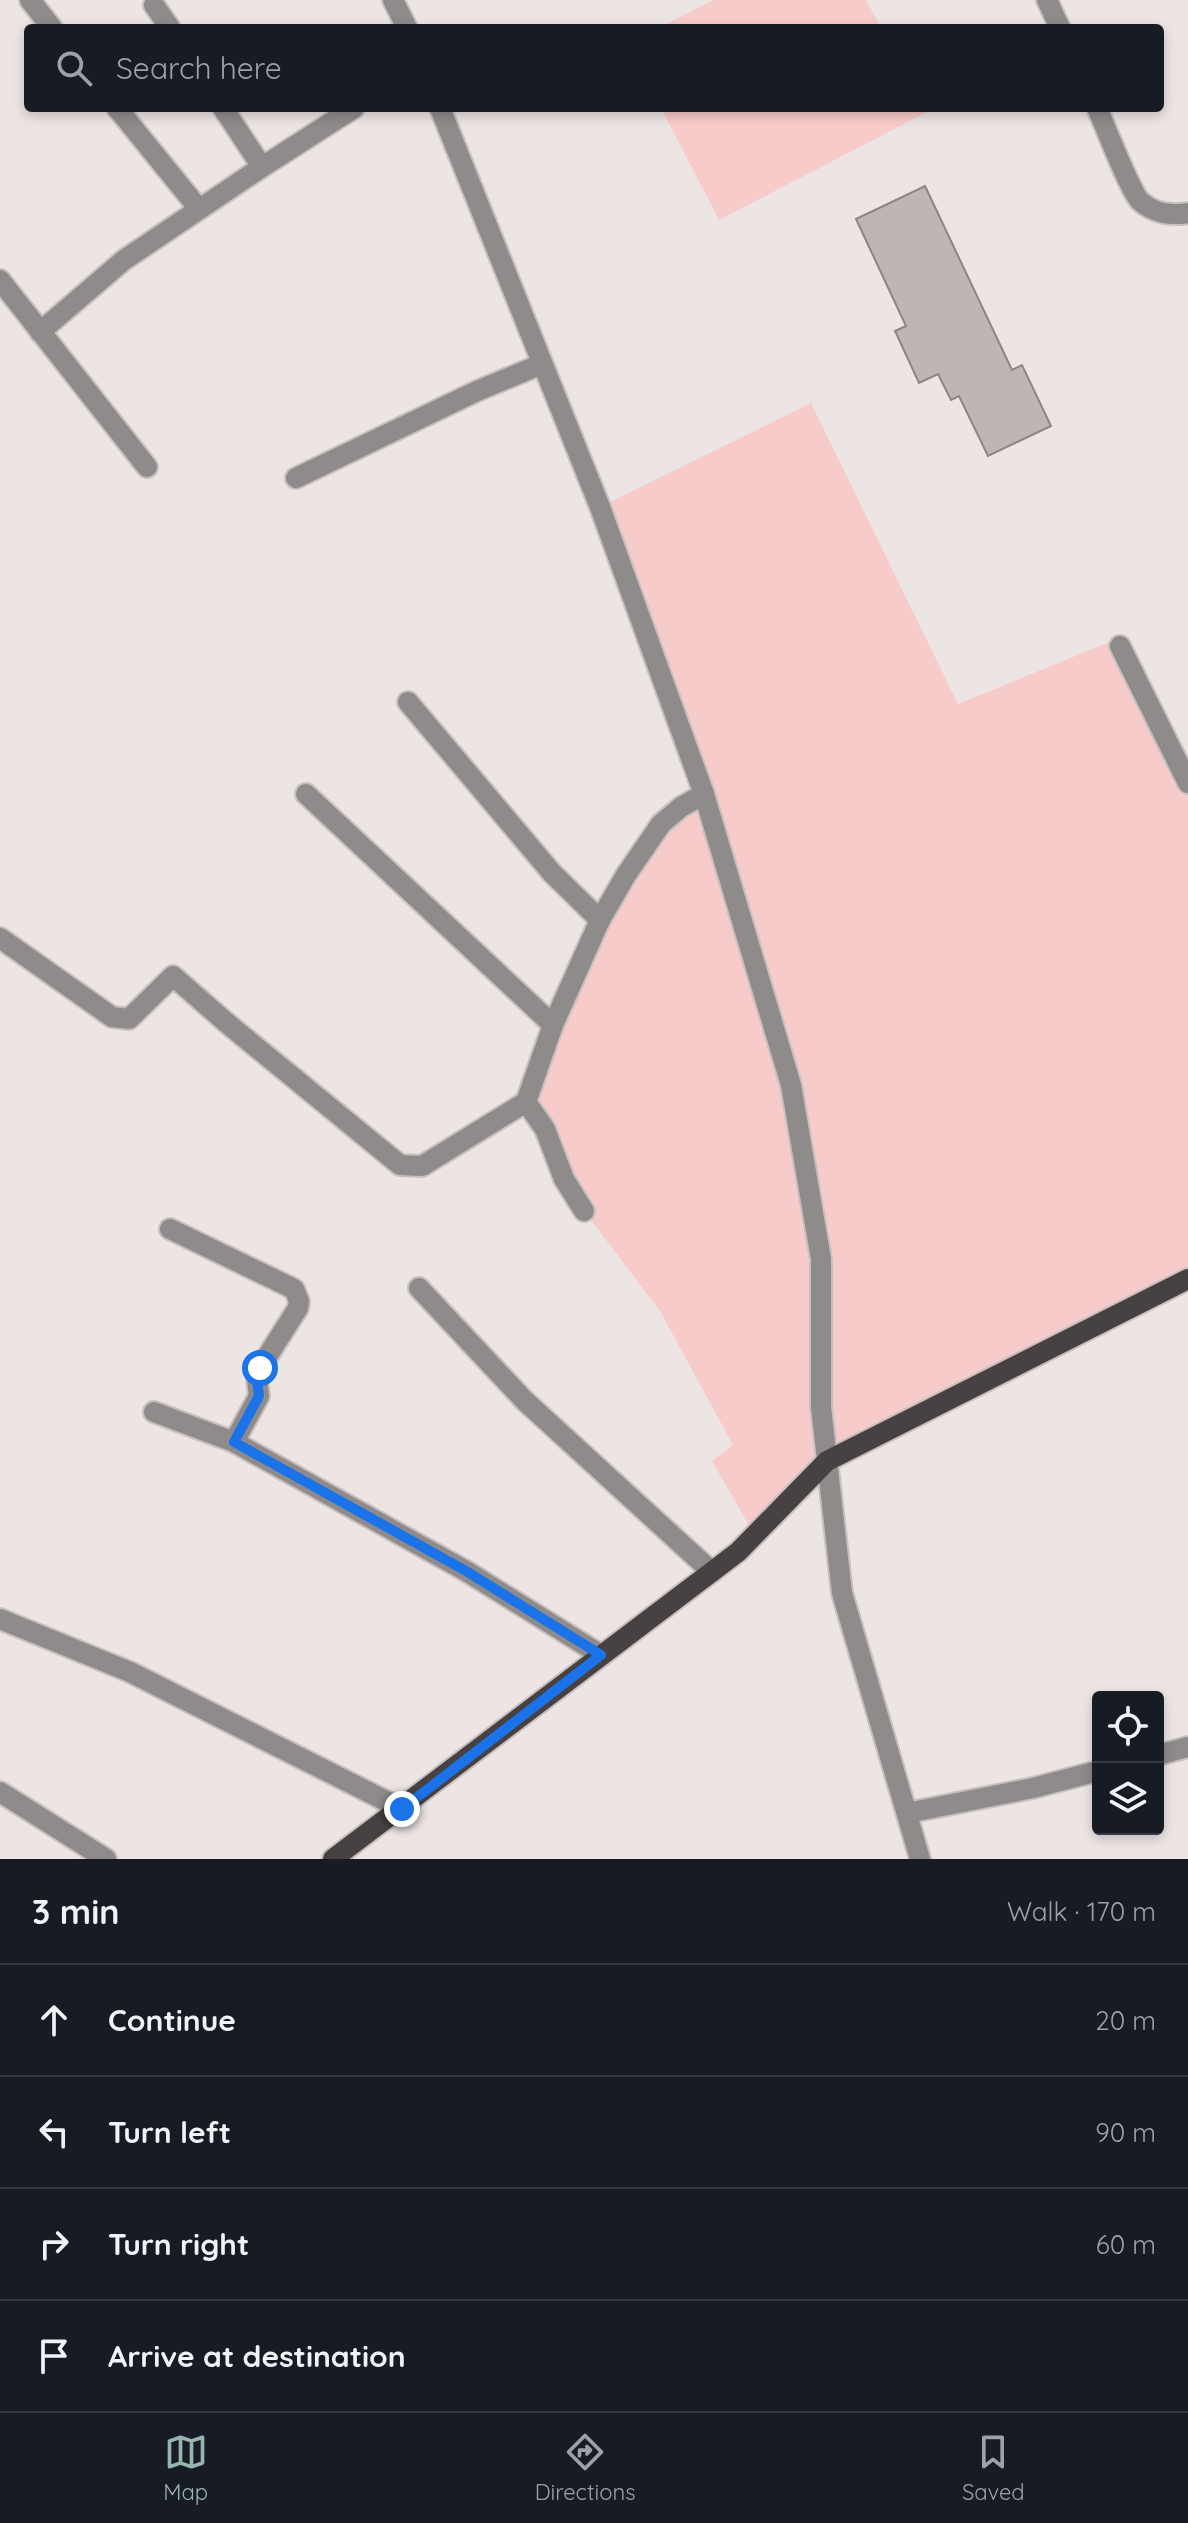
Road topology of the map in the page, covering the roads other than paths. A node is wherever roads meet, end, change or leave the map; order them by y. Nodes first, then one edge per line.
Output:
1 (30, 0) edge
2 (1047, 0) edge
3 (402, 2) edge
4 (154, 5) dead end
5 (49, 24) edge
6 (167, 24) edge
7 (406, 24) edge
8 (1058, 24) edge
9 (120, 112) edge
10 (226, 112) edge
11 (348, 112) edge
12 (442, 112) edge
13 (1099, 112) edge
14 (262, 167) junction
15 (199, 209) junction
16 (1188, 213) edge
17 (0, 280) edge
18 (40, 332) junction
19 (542, 364) junction
20 (147, 467) dead end
21 (296, 478) dead end
22 (1120, 646) dead end
23 (408, 702) dead end
24 (1188, 783) edge
25 (306, 794) dead end
26 (704, 794) junction
27 (600, 920) junction
28 (0, 938) edge
29 (553, 1025) junction
30 (526, 1102) junction
31 (584, 1211) dead end
32 (170, 1229) dead end
33 (1188, 1279) edge
34 (419, 1288) dead end
35 (154, 1412) dead end
36 (234, 1442) junction
37 (827, 1461) junction
38 (712, 1572) junction
39 (0, 1619) edge
40 (601, 1655) junction
41 (1188, 1747) edge
42 (1164, 1753) edge
43 (1092, 1773) edge
44 (0, 1792) edge
45 (402, 1809) junction
46 (907, 1813) junction
47 (106, 1859) edge
48 (333, 1859) edge
49 (920, 1859) edge

1 - 5 street
2 - 8 street
3 - 7 street
4 - 6 street
9 - 15 street
10 - 14 street
11 - 14 street
12 - 19 street
13 - 16 street
14 - 15 street
15 - 18 street
17 - 18 street
18 - 20 street
19 - 21 street
19 - 26 street
22 - 24 street
23 - 27 street
25 - 29 street
26 - 27 street
26 - 37 street
27 - 29 street
28 - 30 street
29 - 30 street
30 - 31 street
32 - 36 street
33 - 37 main road
34 - 38 street
35 - 36 street
36 - 40 street
37 - 38 main road
37 - 46 street
38 - 40 main road
39 - 45 street
40 - 45 main road
41 - 42 street
43 - 46 street
44 - 47 street
45 - 48 main road
46 - 49 street

